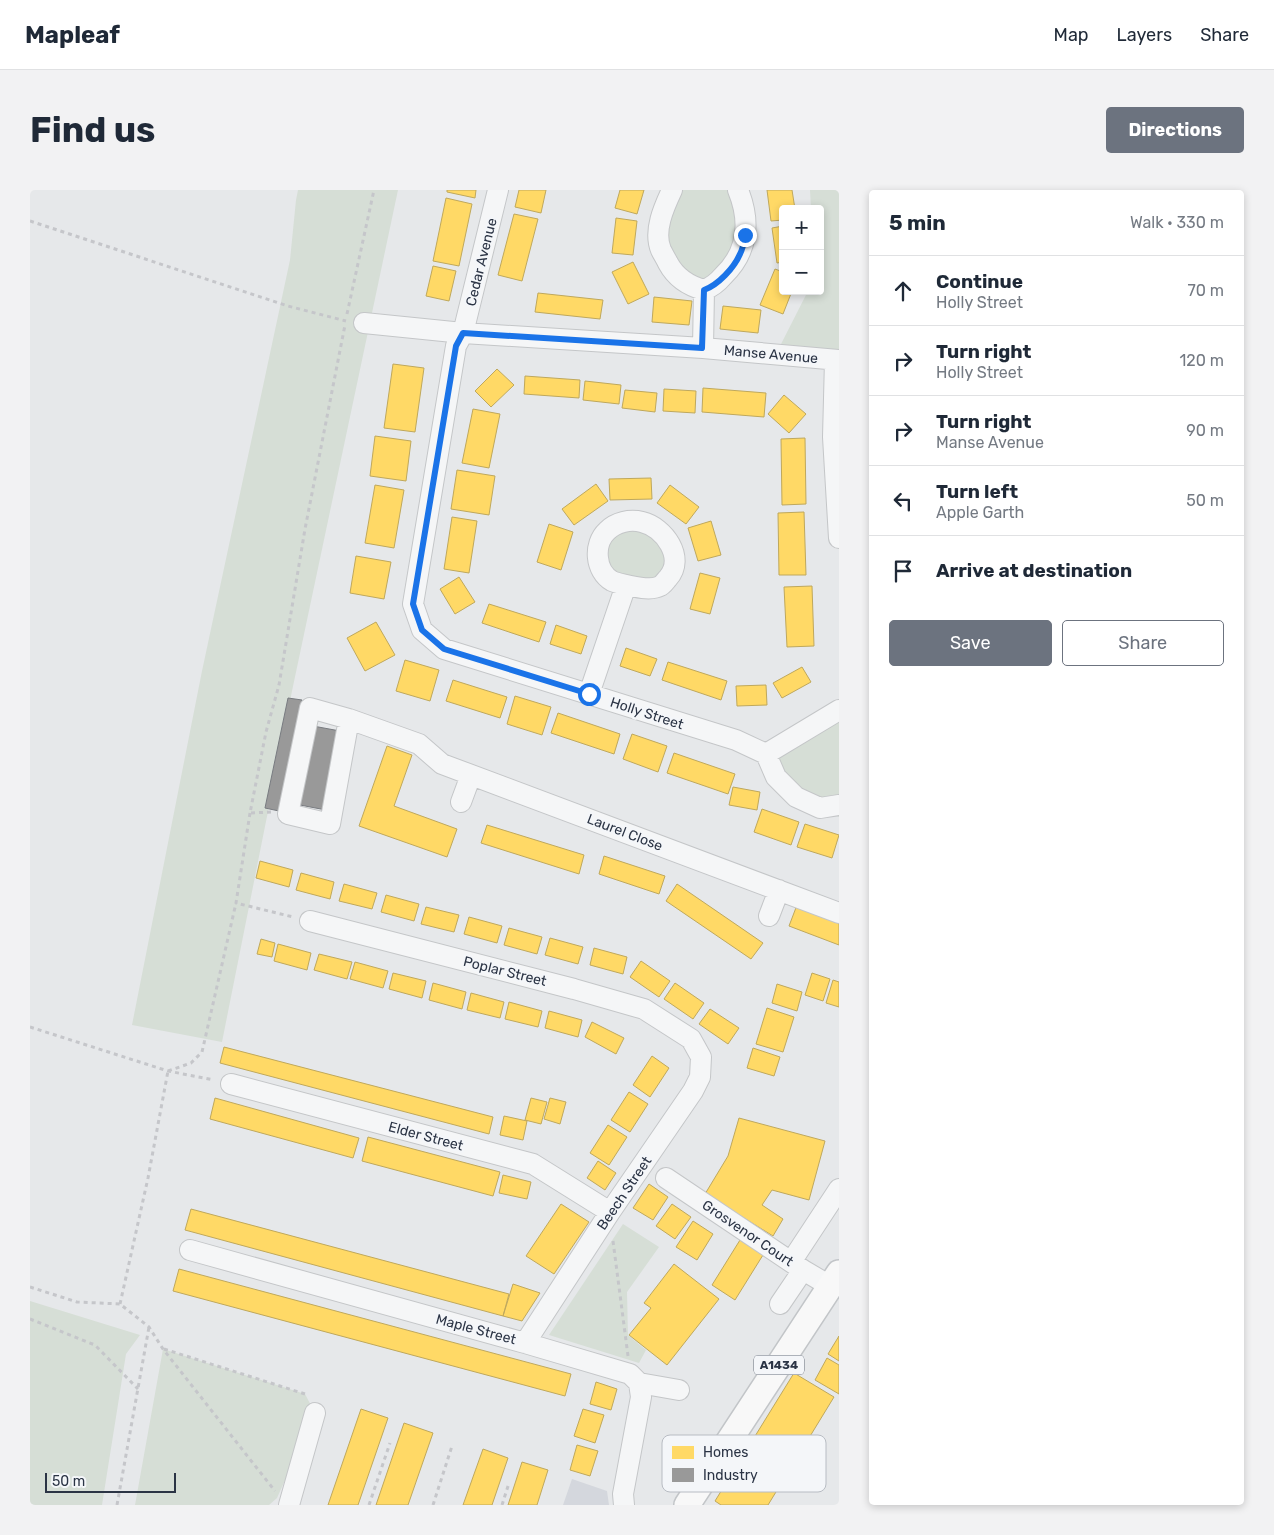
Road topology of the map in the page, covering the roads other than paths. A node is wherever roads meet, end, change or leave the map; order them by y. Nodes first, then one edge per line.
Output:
1 (498, 190) edge
2 (672, 190) edge
3 (738, 190) edge
4 (704, 290) junction
5 (355, 322) road end
6 (463, 333) junction
7 (702, 348) junction
8 (837, 360) edge
9 (839, 538) edge
10 (626, 586) dead end
11 (589, 694) junction
12 (839, 710) edge
13 (349, 720) junction
14 (766, 754) junction
15 (471, 775) junction
16 (460, 802) dead end
17 (839, 804) edge
18 (779, 890) junction
19 (839, 912) edge
20 (769, 916) dead end
21 (310, 921) road end
22 (691, 1039) joint
23 (231, 1084) road end
24 (666, 1178) dead end
25 (839, 1189) edge
26 (610, 1212) junction
27 (190, 1250) dead end
28 (797, 1266) junction
29 (835, 1280) edge
30 (780, 1304) dead end
31 (526, 1343) junction
32 (634, 1378) junction
33 (679, 1390) dead end
34 (315, 1413) road end
35 (733, 1435) edge
36 (695, 1492) edge
37 (282, 1498) edge
38 (624, 1505) edge
39 (687, 1505) edge

1 - 6 street, Cedar Avenue
2 - 4 street
3 - 4 street
4 - 7 street
5 - 6 street, Manse Avenue
6 - 7 street, Manse Avenue
6 - 11 street, Holly Street
7 - 8 street, Manse Avenue
8 - 9 street
10 - 11 street
11 - 14 street, Holly Street
12 - 14 street
13 - 13 street
13 - 15 street, Laurel Close
14 - 17 street
15 - 16 street
15 - 18 street, Laurel Close
18 - 19 street, Laurel Close
18 - 20 street
21 - 22 street, Poplar Street
22 - 26 street, Beech Street
23 - 26 street, Elder Street
24 - 28 street, Grosvenor Court
25 - 28 street
26 - 31 street, Beech Street
27 - 31 street, Maple Street
28 - 29 street, Grosvenor Court
28 - 30 street
29 - 35 main road, A1434
31 - 32 street, Maple Street
32 - 33 street, Maple Street
32 - 38 street
34 - 37 street
36 - 39 main road, A1434

